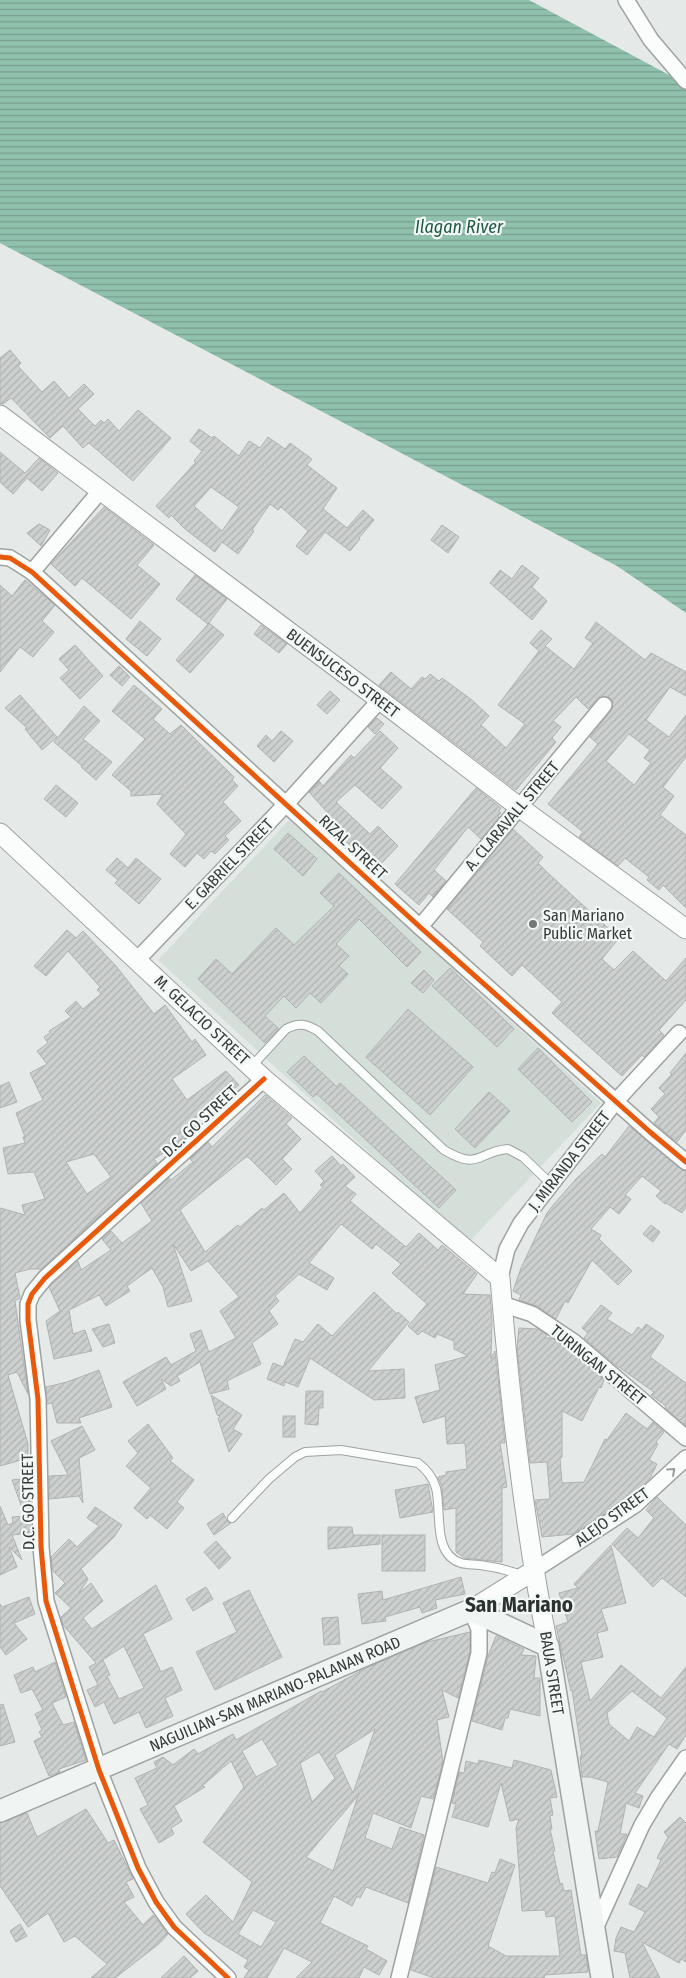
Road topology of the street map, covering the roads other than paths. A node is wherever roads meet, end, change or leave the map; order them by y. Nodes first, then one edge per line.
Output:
1 (626, 0) edge
2 (686, 81) edge
3 (0, 415) edge
4 (101, 490) junction
5 (0, 557) edge
6 (32, 572) junction
7 (380, 700) junction
8 (604, 706) dead end
9 (287, 803) junction
10 (519, 807) junction
11 (0, 834) edge
12 (420, 927) junction
13 (686, 929) edge
14 (137, 960) junction
15 (679, 1033) dead end
16 (258, 1073) junction
17 (616, 1102) junction
18 (686, 1162) edge
19 (551, 1184) junction
20 (500, 1278) junction
21 (502, 1304) junction
22 (686, 1438) edge
23 (686, 1458) edge
24 (232, 1518) dead end
25 (530, 1574) junction
26 (471, 1610) junction
27 (548, 1646) junction
28 (686, 1758) edge
29 (99, 1770) junction
30 (0, 1811) edge
31 (593, 1932) junction
32 (228, 1978) edge
33 (399, 1978) edge
34 (602, 1978) edge

1 - 2 street
3 - 4 street, BUENSUCESO STREET
4 - 6 street
4 - 7 street, BUENSUCESO STREET
5 - 6 street, RIZAL STREET
6 - 9 street, RIZAL STREET
7 - 9 street, E. GABRIEL STREET
7 - 10 street, BUENSUCESO STREET
8 - 10 street, A. CLARAVALL STREET
9 - 12 street, RIZAL STREET
9 - 14 street, E. GABRIEL STREET
10 - 12 street, A. CLARAVALL STREET
10 - 13 street, BUENSUCESO STREET
11 - 14 street, M. GELACIO STREET
12 - 17 street, RIZAL STREET
14 - 16 street, M. GELACIO STREET
15 - 17 street, J. MIRANDA STREET
16 - 19 lane
16 - 20 street, M. GELACIO STREET
16 - 29 street, D.C. GO STREET
17 - 18 street, RIZAL STREET
17 - 19 street, J. MIRANDA STREET
19 - 20 street, J. MIRANDA STREET
20 - 21 street, BAUA STREET
21 - 22 street, TURINGAN STREET
21 - 25 street, BAUA STREET
25 -> 23 street, ALEJO STREET
24 - 25 lane
25 - 26 street
25 - 27 street, BAUA STREET
26 - 27 main road
26 - 29 main road, NAGUILIAN-SAN MARIANO-PALANAN ROAD
26 - 33 street
27 - 31 main road, BAUA STREET
28 - 31 street
29 - 30 main road, NAGUILIAN-SAN MARIANO-PALANAN ROAD
29 - 32 street, D.C. GO STREET
31 - 34 main road, BAUA STREET

